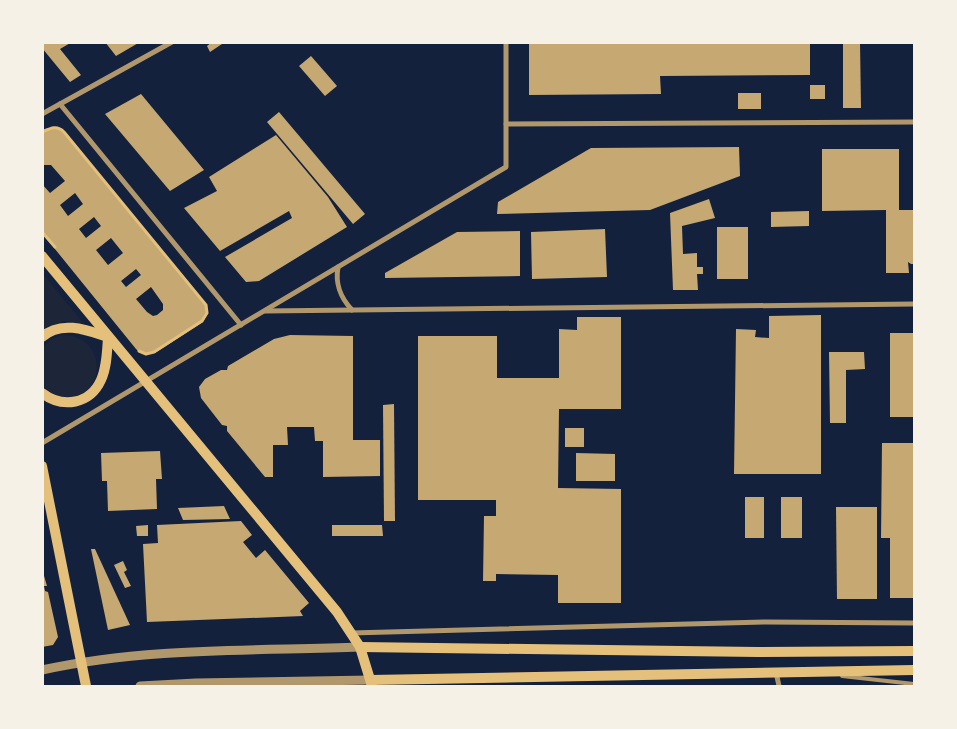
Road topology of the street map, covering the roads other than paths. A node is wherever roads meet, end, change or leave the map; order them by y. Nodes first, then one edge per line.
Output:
1 (172, 42) edge
2 (506, 42) edge
3 (60, 104) junction
4 (42, 114) edge
5 (914, 122) edge
6 (506, 124) junction
7 (42, 256) edge
8 (338, 267) junction
9 (914, 304) edge
10 (352, 310) junction
11 (264, 311) junction
12 (241, 325) junction
13 (42, 337) edge
14 (108, 337) junction
15 (146, 382) junction
16 (42, 393) edge
17 (42, 443) edge
18 (42, 466) edge
19 (914, 622) edge
20 (351, 632) junction
21 (360, 648) junction
22 (914, 651) edge
23 (81, 662) junction
24 (42, 670) edge
25 (914, 670) edge
26 (803, 671) junction
27 (776, 672) junction
28 (372, 683) edge
29 (914, 684) edge
30 (86, 686) edge
31 (140, 686) edge
32 (779, 686) edge

1 - 3 street
2 - 6 street
3 - 4 street
3 - 12 street
5 - 6 street
6 - 8 street
7 - 14 main road
8 - 10 street
8 - 11 street
9 - 10 street
10 - 11 street
11 - 12 street
12 - 15 street
13 - 14 main road
14 - 15 main road
14 - 16 main road
15 - 17 street
15 - 20 main road
18 - 23 main road
19 - 20 street
20 - 21 main road
21 - 22 main road
21 - 23 street
21 - 28 main road
23 - 24 street
23 - 30 main road
25 - 26 main road
26 - 27 main road
26 - 29 lane
27 - 28 main road
27 - 32 street
28 - 31 street

